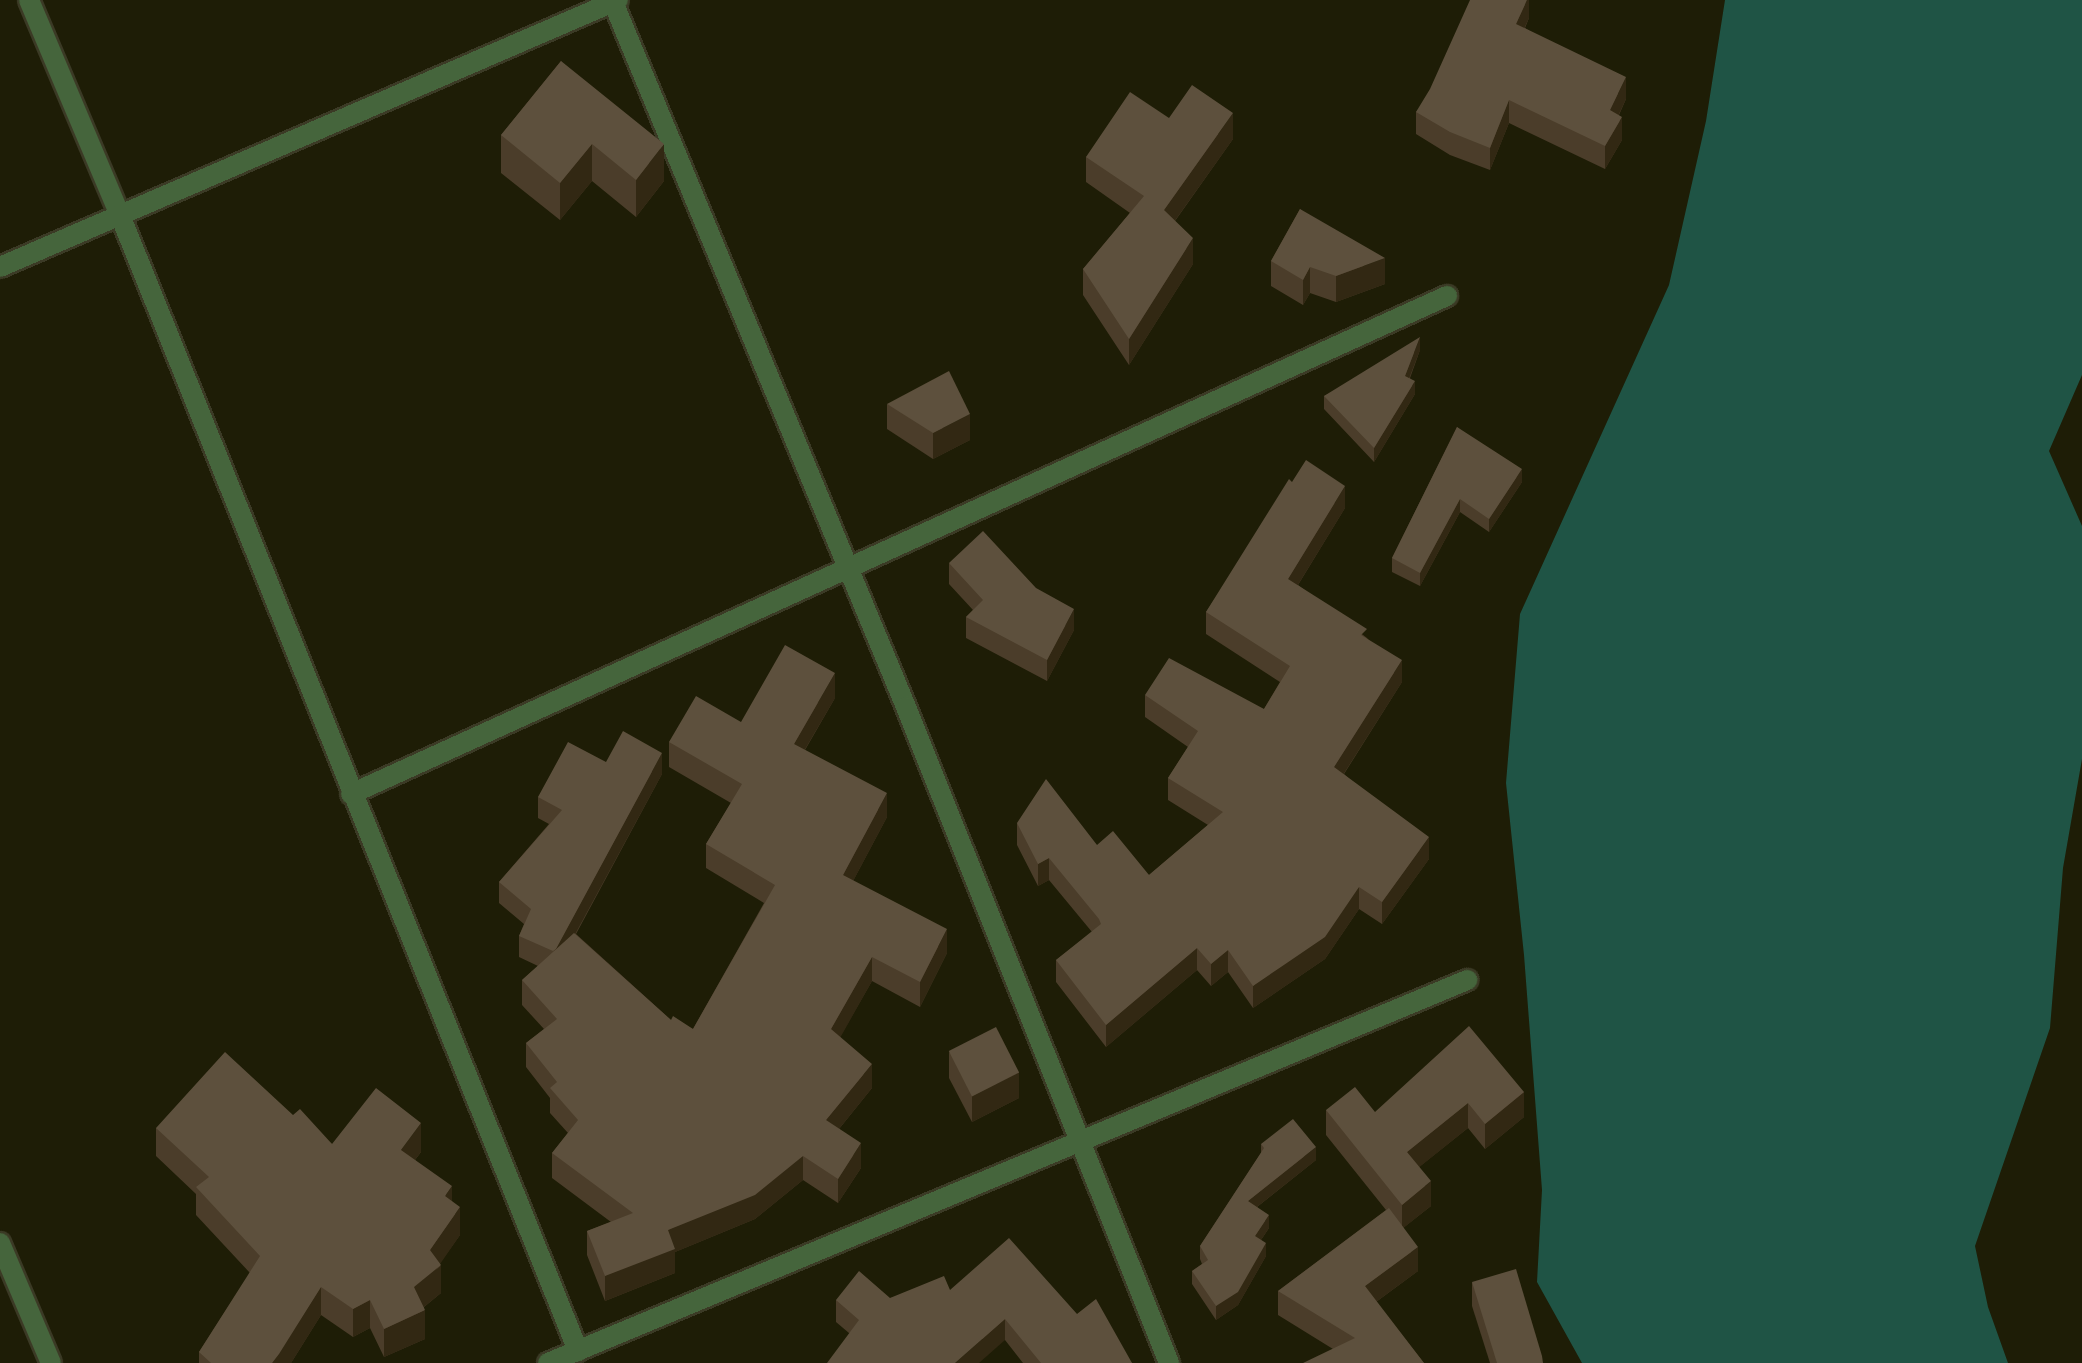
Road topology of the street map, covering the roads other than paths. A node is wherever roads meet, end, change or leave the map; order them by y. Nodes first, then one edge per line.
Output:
1 (29, 0) edge
2 (616, 1) edge
3 (120, 215) junction
4 (0, 267) edge
5 (1447, 296) dead end
6 (849, 568) junction
7 (351, 794) junction
8 (1467, 980) dead end
9 (1082, 1141) junction
10 (0, 1243) edge
11 (578, 1351) junction
12 (51, 1363) edge
13 (548, 1363) edge
14 (1169, 1363) edge

1 - 3 street
2 - 3 street
2 - 6 street
3 - 4 street
3 - 7 street
5 - 6 street
6 - 7 street
6 - 9 street
7 - 11 street
8 - 9 street
9 - 11 street
9 - 14 street
10 - 12 street
11 - 13 street

